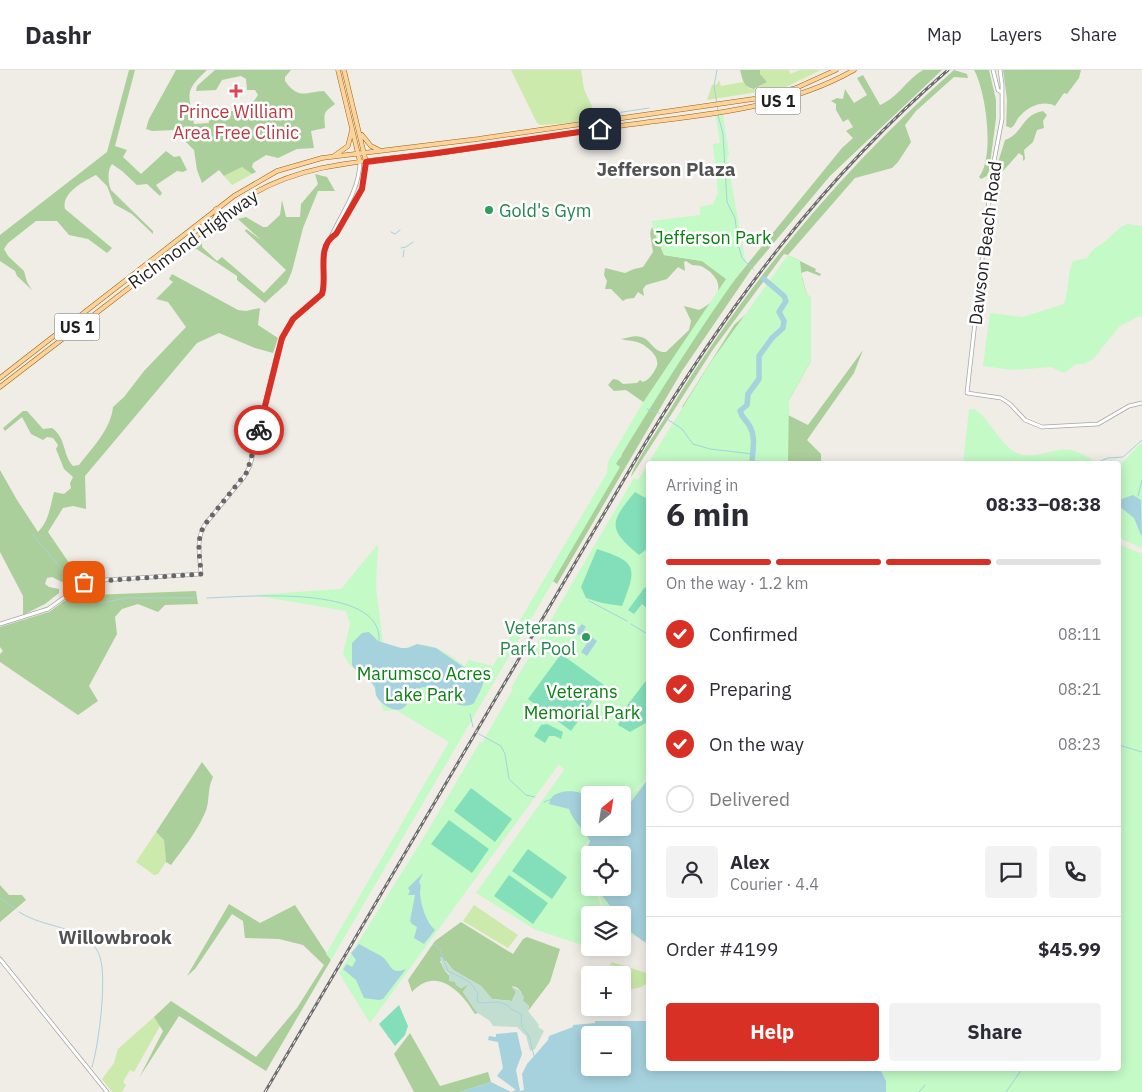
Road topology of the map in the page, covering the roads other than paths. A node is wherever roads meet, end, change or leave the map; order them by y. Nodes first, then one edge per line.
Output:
1 (338, 70) edge
2 (344, 70) edge
3 (836, 70) edge
4 (854, 70) edge
5 (993, 70) edge
6 (1000, 70) edge
7 (1001, 92) junction
8 (352, 126) junction
9 (360, 133) junction
10 (381, 151) junction
11 (359, 153) junction
12 (365, 153) junction
13 (333, 156) junction
14 (360, 162) junction
15 (366, 162) junction
16 (359, 176) junction
17 (362, 189) junction
18 (354, 193) junction
19 (352, 208) junction
20 (216, 209) junction
21 (210, 225) junction
22 (332, 237) junction
23 (144, 266) junction
24 (131, 276) junction
25 (136, 282) junction
26 (122, 292) junction
27 (55, 335) junction
28 (52, 346) junction
29 (0, 378) edge
30 (0, 387) edge
31 (1142, 403) edge
32 (0, 624) edge
33 (0, 959) edge
34 (106, 1092) edge

1 - 8 main road
2 - 9 main road
3 - 10 main road, Richmond Highway / US 1
4 - 15 main road, Richmond Highway / US 1
5 - 7 street, Dawson Beach Road
6 - 7 street, Dawson Beach Road
7 - 31 street, Dawson Beach Road
8 - 11 main road
8 - 13 main road
9 - 10 main road
9 - 12 main road
10 - 12 main road, Richmond Highway / US 1
11 - 12 main road, Richmond Highway / US 1
11 - 13 main road, Richmond Highway / US 1
11 - 14 main road
12 - 15 main road
13 - 20 main road, Richmond Highway / US 1
14 - 15 main road, Richmond Highway / US 1
14 - 16 street
14 - 21 main road, Richmond Highway / US 1
15 - 17 street
16 - 17 street
16 - 18 street
17 - 19 street
18 - 19 street
18 - 22 street
19 - 22 street
20 - 21 main road
20 - 23 main road, Richmond Highway / US 1
21 - 25 main road, Richmond Highway / US 1
22 - 32 street
23 - 24 main road, Richmond Highway / US 1
23 - 25 main road
24 - 26 main road
24 - 27 main road, Richmond Highway / US 1
25 - 26 main road, Richmond Highway / US 1
26 - 28 main road, Richmond Highway / US 1
27 - 28 main road
27 - 29 main road, Richmond Highway / US 1
28 - 30 main road, Richmond Highway / US 1
33 - 34 street

